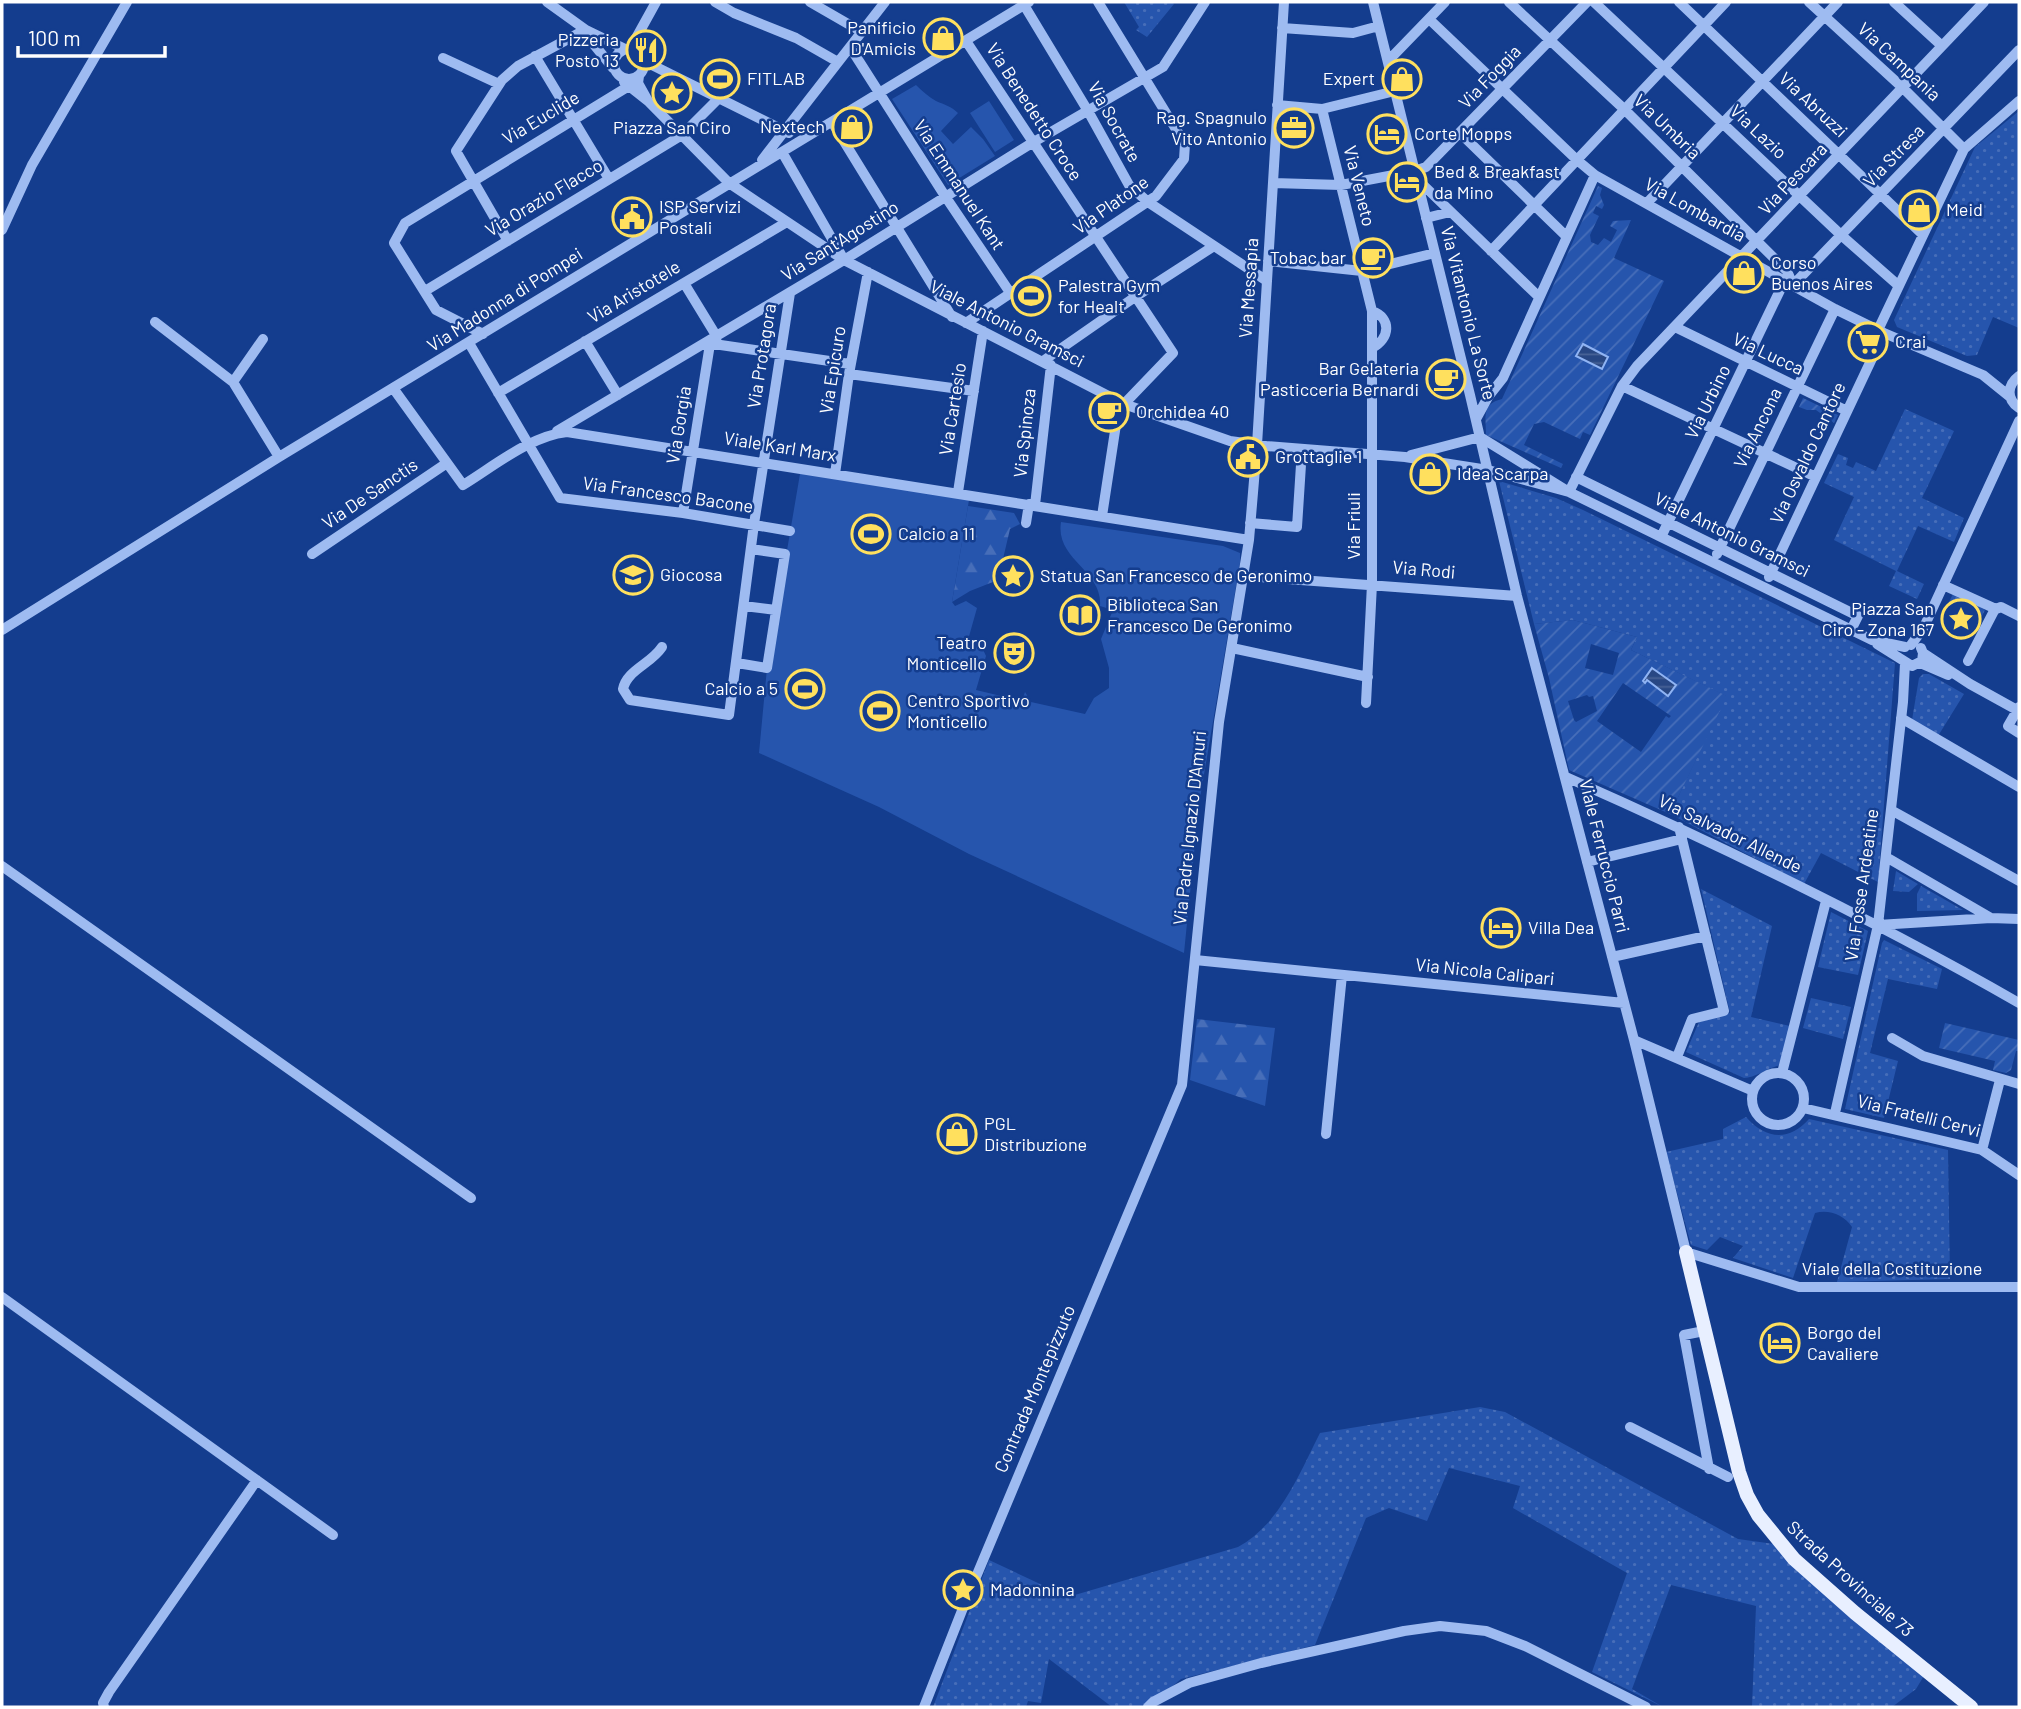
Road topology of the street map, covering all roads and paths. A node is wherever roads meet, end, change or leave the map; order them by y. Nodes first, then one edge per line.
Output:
1 (127, 2) edge
2 (547, 2) edge
3 (656, 2) edge
4 (715, 2) edge
5 (810, 2) edge
6 (886, 2) edge
7 (1098, 2) edge
8 (1205, 2) edge
9 (1284, 2) edge
10 (1373, 2) edge
11 (1445, 2) edge
12 (1509, 2) edge
13 (1587, 2) edge
14 (1594, 2) edge
15 (1679, 2) edge
16 (1726, 2) edge
17 (1809, 2) edge
18 (1838, 2) edge
19 (1894, 2) edge
20 (1026, 3) edge
21 (1978, 4) edge
22 (1825, 16) junction
23 (1429, 19) junction
24 (1704, 25) junction
25 (1379, 26) junction
26 (579, 28) junction
27 (1282, 29) junction
28 (862, 32) junction
29 (1549, 40) junction
30 (966, 41) junction
31 (1942, 46) junction
32 (850, 47) junction
33 (628, 49) junction
34 (2019, 50) edge
35 (535, 56) junction
36 (443, 58) dead end
37 (644, 61) junction
38 (1388, 61) junction
39 (838, 62) junction
40 (1664, 67) junction
41 (615, 71) junction
42 (639, 76) junction
43 (1145, 78) junction
44 (1763, 82) junction
45 (499, 84) junction
46 (629, 86) junction
47 (1903, 88) junction
48 (1502, 89) junction
49 (1395, 91) junction
50 (879, 94) junction
51 (719, 98) junction
52 (648, 101) junction
53 (2019, 101) edge
54 (1278, 105) junction
55 (1322, 109) junction
56 (1624, 110) junction
57 (1088, 111) junction
58 (573, 120) junction
59 (832, 122) junction
60 (1723, 124) junction
61 (1945, 129) junction
62 (1460, 133) junction
63 (783, 134) junction
64 (682, 135) junction
65 (800, 141) junction
66 (1032, 143) junction
67 (1964, 149) junction
68 (784, 150) junction
69 (1840, 155) junction
70 (1577, 160) junction
71 (758, 165) junction
72 (1682, 166) junction
73 (1416, 175) junction
74 (1595, 175) junction
75 (609, 179) junction
76 (471, 181) junction
77 (729, 183) junction
78 (1273, 183) junction
79 (1340, 186) junction
80 (1881, 195) junction
81 (945, 196) junction
82 (1800, 196) junction
83 (1148, 202) junction
84 (1647, 203) junction
85 (1533, 206) junction
86 (1450, 212) junction
87 (1426, 218) junction
88 (787, 222) junction
89 (896, 227) junction
90 (2, 230) edge
91 (1922, 234) junction
92 (1840, 235) junction
93 (1567, 237) junction
94 (1095, 238) junction
95 (508, 241) junction
96 (1758, 241) junction
97 (1214, 246) junction
98 (1491, 251) junction
99 (1435, 253) junction
100 (1743, 257) junction
101 (844, 260) junction
102 (1268, 261) junction
103 (1362, 271) junction
104 (867, 272) junction
105 (1267, 281) junction
106 (1789, 282) junction
107 (684, 283) junction
108 (1899, 286) junction
109 (425, 291) junction
110 (790, 293) junction
111 (1011, 294) junction
112 (1135, 297) junction
113 (1539, 297) junction
114 (1835, 309) junction
115 (952, 317) junction
116 (155, 322) dead end
117 (966, 323) junction
118 (1675, 327) junction
119 (983, 331) junction
120 (1881, 331) junction
121 (483, 334) junction
122 (263, 339) dead end
123 (586, 341) junction
124 (711, 341) junction
125 (469, 343) junction
126 (780, 354) junction
127 (1047, 363) junction
128 (1746, 363) junction
129 (849, 369) junction
130 (1983, 375) junction
131 (2017, 378) edge
132 (233, 382) junction
133 (1622, 386) junction
134 (1798, 387) junction
135 (393, 388) junction
136 (1495, 389) junction
137 (974, 391) junction
138 (498, 393) junction
139 (618, 395) junction
140 (1470, 395) junction
141 (2014, 402) edge
142 (1124, 404) junction
143 (1847, 411) junction
144 (1476, 419) junction
145 (2019, 421) edge
146 (1715, 429) junction
147 (552, 434) junction
148 (1479, 437) junction
149 (2010, 438) junction
150 (529, 445) junction
151 (1257, 445) junction
152 (1303, 449) junction
153 (693, 452) junction
154 (1766, 453) junction
155 (1371, 455) junction
156 (279, 457) junction
157 (1405, 457) junction
158 (763, 462) junction
159 (447, 463) junction
160 (1488, 470) junction
161 (835, 474) junction
162 (1576, 477) junction
163 (1816, 477) junction
164 (958, 492) junction
165 (1569, 492) junction
166 (1032, 504) junction
167 (683, 513) junction
168 (1102, 516) junction
169 (1026, 523) dead end
170 (1250, 523) junction
171 (1669, 523) junction
172 (754, 524) junction
173 (790, 531) dead end
174 (1661, 537) junction
175 (1249, 540) junction
176 (751, 549) junction
177 (1720, 549) junction
178 (312, 554) dead end
179 (1713, 563) junction
180 (1770, 574) junction
181 (1245, 576) junction
182 (1372, 584) junction
183 (1943, 585) junction
184 (1764, 587) junction
185 (1517, 596) junction
186 (744, 606) junction
187 (1995, 608) junction
188 (776, 610) junction
189 (2019, 616) edge
190 (2, 630) edge
191 (1851, 630) junction
192 (662, 647) dead end
193 (1232, 648) junction
194 (1913, 656) junction
195 (1968, 661) dead end
196 (737, 663) junction
197 (1368, 677) junction
198 (1366, 703) dead end
199 (2019, 709) edge
200 (1901, 718) junction
201 (2019, 733) edge
202 (1566, 777) junction
203 (2019, 787) edge
204 (1891, 810) junction
205 (1680, 833) junction
206 (1886, 857) junction
207 (1587, 862) junction
208 (2, 866) edge
209 (2019, 881) edge
210 (1826, 901) junction
211 (1991, 918) junction
212 (2019, 919) edge
213 (1878, 925) junction
214 (1706, 936) junction
215 (1612, 957) junction
216 (1195, 960) junction
217 (1342, 975) junction
218 (1625, 1003) junction
219 (2019, 1003) edge
220 (1892, 1038) dead end
221 (1634, 1040) junction
222 (1677, 1057) junction
223 (1782, 1073) junction
224 (2000, 1080) junction
225 (2019, 1084) edge
226 (1182, 1085) joint
227 (1753, 1091) junction
228 (1803, 1108) junction
229 (1835, 1113) junction
230 (1326, 1134) dead end
231 (1982, 1150) junction
232 (2019, 1175) edge
233 (471, 1198) dead end
234 (1686, 1252) junction
235 (2019, 1287) edge
236 (2, 1297) edge
237 (1704, 1331) junction
238 (1630, 1427) dead end
239 (1709, 1469) junction
240 (1728, 1477) dead end
241 (257, 1480) junction
242 (333, 1535) dead end
243 (104, 1707) edge
244 (924, 1707) edge
245 (1148, 1707) edge
246 (1646, 1707) edge
247 (1971, 1707) edge

1 - 90 street
2 - 26 street, Viale Antonio Gramsci
3 - 33 street
4 - 39 street
5 - 28 street
6 - 28 street
7 - 43 street, Via Platone
8 - 43 street, Via Sant'Agostino
9 - 27 street, Via Messapia
10 - 25 street, Via Vitantonio La Sorte
11 - 23 street
12 - 29 street, Via Umbria
13 - 29 street, Via Foggia
14 - 40 street, Via Lazio
15 - 24 street, Via Abruzzi
16 - 24 street
17 - 22 street, Via Campania
18 - 22 street
19 - 31 street
20 - 30 street, Via Madonna di Pompei
20 - 57 street, Via Socrate
21 - 31 street, Via Pescara
22 - 44 street
22 - 47 street, Via Campania
23 - 38 street
23 - 48 street, Via Lombardia
24 - 40 street
24 - 44 street, Via Abruzzi
25 - 27 street
25 - 38 street, Via Vitantonio La Sorte
26 - 33 street, Viale Antonio Gramsci
26 - 35 street
26 - 41 street, Viale Antonio Gramsci
27 - 54 street, Via Messapia
28 - 32 street
29 - 48 street, Via Foggia
29 - 56 street, Via Umbria
30 - 50 street, Via Madonna di Pompei
30 - 66 street, Via Benedetto Croce
31 - 47 street, Via Pescara
32 - 39 street
32 - 50 street, Via Emmanuel Kant
33 - 37 street
33 - 41 street
34 - 61 street, Via Stresa
35 - 45 street
35 - 58 street
36 - 45 street
37 - 42 street
37 - 51 street
38 - 49 street, Via Vitantonio La Sorte
39 - 63 street
40 - 56 street
40 - 60 street, Via Lazio
41 - 42 street
41 - 46 street, Viale Antonio Gramsci
42 - 52 street, Viale Antonio Gramsci
43 - 57 street, Via Sant'Agostino
43 - 83 street, Via Platone
44 - 60 street
44 - 69 street, Via Abruzzi
45 - 76 street
46 - 52 street, Viale Antonio Gramsci
46 - 58 street, Via Euclide
47 - 61 street, Via Campania
47 - 69 street, Via Pescara
48 - 62 street, Via Foggia
48 - 70 street, Via Lombardia
49 - 55 street
49 - 73 street, Via Vitantonio La Sorte
50 - 59 street, Via Madonna di Pompei
50 - 81 street, Via Emmanuel Kant
51 - 63 street
51 - 64 street, Via Orazio Flacco
52 - 64 street, Viale Antonio Gramsci
53 - 67 street, Via Osvaldo Cantore
54 - 55 street
54 - 78 street, Via Messapia
55 - 79 street, Via Veneto
56 - 70 street
56 - 72 street, Via Umbria
57 - 66 street, Via Sant'Agostino
57 - 83 street, Via Socrate
58 - 75 street
58 - 76 street, Via Euclide
59 - 65 street, Via Madonna di Pompei
59 - 89 street
60 - 72 street
60 - 82 street, Via Lazio
61 - 67 street, Via Campania
61 - 80 street, Via Stresa
62 - 73 street, Via Foggia
62 - 85 street
63 - 65 street
63 - 68 street
63 - 71 street
64 - 75 street, Via Orazio Flacco
64 - 77 street, Viale Antonio Gramsci
65 - 68 street, Via Madonna di Pompei
66 - 81 street, Via Sant'Agostino
66 - 94 street, Via Benedetto Croce
67 - 91 street, Via Osvaldo Cantore
68 - 71 street, Via Madonna di Pompei
68 - 101 street
69 - 80 street, Via Abruzzi
69 - 82 street, Via Pescara
70 - 74 street, Via Lombardia
70 - 85 street
71 - 77 street, Via Madonna di Pompei
72 - 84 street
72 - 96 street, Via Umbria
73 - 79 street
73 - 86 street
73 - 87 street, Via Vitantonio La Sorte
74 - 84 street, Via Lombardia
74 - 93 street
75 - 95 street, Via Orazio Flacco
76 - 95 street
76 - 109 street, Via Euclide
77 - 88 street, Viale Antonio Gramsci
77 - 121 street, Via Madonna di Pompei
78 - 79 street
78 - 102 street, Via Messapia
79 - 103 street, Via Veneto
80 - 91 street, Via Abruzzi
80 - 92 street, Via Stresa
81 - 89 street, Via Sant'Agostino
81 - 111 street, Via Emmanuel Kant
82 - 92 street, Via Lazio
82 - 96 street, Via Pescara
83 - 94 street, Via Platone
83 - 97 street, Via Socrate
84 - 100 street, Via Lombardia
85 - 93 street
85 - 98 street
86 - 87 street
86 - 98 street
87 - 99 street, Via Vitantonio La Sorte
88 - 101 street, Viale Antonio Gramsci
88 - 107 street, Via Aristotele
89 - 101 street, Via Sant'Agostino
89 - 115 street
91 - 108 street, Via Osvaldo Cantore
92 - 106 street, Via Stresa
92 - 108 street, Via Lazio
93 - 113 street
94 - 111 street, Via Platone
94 - 112 street, Via Benedetto Croce
95 - 109 street, Via Orazio Flacco
96 - 100 street, Via Pescara
96 - 106 street, Via Umbria
97 - 105 street, Via Socrate
97 - 112 street
98 - 113 street
99 - 103 street
99 - 140 street, Via Vitantonio La Sorte
100 - 106 street, Via Lombardia
100 - 118 street, Via Pescara
101 - 104 street, Viale Antonio Gramsci
101 - 110 street, Via Sant'Agostino
102 - 103 street
102 - 105 street, Via Messapia
103 - 155 street, Via Friuli
104 - 115 street, Viale Antonio Gramsci
104 - 129 street, Via Epicuro
105 - 151 street, Via Messapia
106 - 114 street, Via Lombardia
106 - 128 street, Via Urbino
107 - 123 street, Via Aristotele
107 - 124 street
108 - 120 street, Via Osvaldo Cantore
109 - 121 street
110 - 124 street, Via Sant'Agostino
110 - 126 street, Via Protagora
111 - 117 street, Via Platone
112 - 127 street
112 - 142 street, Via Benedetto Croce
113 - 136 street
114 - 120 street, Via Lombardia
114 - 134 street, Via Ancona
115 - 117 street, Viale Antonio Gramsci
116 - 132 street
117 - 119 street, Viale Antonio Gramsci
118 - 128 street, Via Lucca
118 - 133 street, Via Pescara
119 - 127 street, Viale Antonio Gramsci
119 - 137 street, Via Cartesio
120 - 130 street, Via Lombardia
120 - 143 street, Via Osvaldo Cantore
121 - 125 street, Via Madonna di Pompei
122 - 132 street
123 - 138 street, Via Aristotele
123 - 139 street
124 - 126 street
124 - 139 street, Via Sant'Agostino
124 - 153 street, Via Gorgia
125 - 135 street, Via Madonna di Pompei
125 - 138 street
126 - 129 street
126 - 158 street, Via Protagora
127 - 142 street, Viale Antonio Gramsci
127 - 166 street, Via Spinoza
128 - 134 street, Via Lucca
128 - 146 street, Via Urbino
129 - 137 street
129 - 161 street, Via Epicuro
130 - 131 street, Via Lombardia
130 - 141 street, Via Lombardia
131 - 141 street
132 - 156 street
133 - 146 street
133 - 162 street, Via Pescara
134 - 143 street, Via Lucca
134 - 154 street, Via Ancona
135 - 156 street, Via Madonna di Pompei
135 - 159 street
136 - 140 street
136 - 144 street
137 - 164 street, Via Cartesio
138 - 150 street
139 - 147 street, Via Sant'Agostino
140 - 144 street, Via Vitantonio La Sorte
141 - 149 street
142 - 151 street, Viale Antonio Gramsci
142 - 168 street
143 - 163 street, Via Osvaldo Cantore
144 - 148 street, Via Vitantonio La Sorte
145 - 149 street
146 - 154 street
146 - 171 street, Via Urbino
147 - 150 street, Viale Karl Marx
147 - 153 street, Viale Karl Marx
148 - 157 street, Viale Antonio Gramsci
148 - 160 street, Via Vitantonio La Sorte
148 - 165 street, Viale Antonio Gramsci
149 - 183 street
150 - 159 street, Viale Karl Marx
150 - 167 street, Via Francesco Bacone
151 - 152 street, Viale Antonio Gramsci
151 - 170 street, Via Messapia
152 - 155 street, Viale Antonio Gramsci
152 - 170 street
153 - 158 street, Viale Karl Marx
153 - 167 street, Via Gorgia
154 - 163 street
154 - 177 street, Via Ancona
155 - 157 street, Viale Antonio Gramsci
155 - 182 street, Via Friuli
156 - 190 street, Via Madonna di Pompei
157 - 160 street, Viale Antonio Gramsci
158 - 161 street, Viale Karl Marx
158 - 172 street, Via Protagora
159 - 178 street, Via De Sanctis
160 - 165 street, Viale Antonio Gramsci
160 - 185 street, Viale Ferruccio Parri
161 - 164 street, Viale Karl Marx
162 - 165 street, Via Pescara
162 - 171 street, Viale Antonio Gramsci
163 - 180 street, Via Osvaldo Cantore
164 - 166 street, Viale Karl Marx
165 - 174 street, Viale Antonio Gramsci
166 - 168 street, Viale Karl Marx
166 - 169 street
167 - 172 street, Via Francesco Bacone
168 - 175 street, Viale Karl Marx
170 - 175 street, Via Messapia
171 - 174 street, Via Urbino
171 - 177 street, Viale Antonio Gramsci
172 - 173 street, Via Francesco Bacone
172 - 176 street, Via Protagora
174 - 179 street, Viale Antonio Gramsci
175 - 181 street, Via Messapia
176 - 186 street, Via Protagora
176 - 188 street
177 - 179 street, Via Ancona
177 - 180 street, Viale Antonio Gramsci
179 - 184 street, Viale Antonio Gramsci
180 - 184 street, Via Osvaldo Cantore
180 - 191 street, Viale Antonio Gramsci
181 - 182 street, Via Rodi
181 - 193 street, Via Padre Ignazio D'Amuri
182 - 185 street, Via Rodi
182 - 197 street, Via Friuli
183 - 187 street
183 - 194 street
184 - 191 street, Viale Antonio Gramsci
185 - 202 street, Viale Ferruccio Parri
186 - 188 street
186 - 196 street, Via Protagora
187 - 189 street
187 - 195 street
188 - 196 street
191 - 194 street, Viale Antonio Gramsci
192 - 196 street, Via Protagora
193 - 197 street
193 - 216 street, Via Padre Ignazio D'Amuri
194 - 199 street, Viale Antonio Gramsci
194 - 200 street, Via Fosse Ardeatine
197 - 198 street, Via Friuli
199 - 201 street
200 - 203 street
200 - 204 street, Via Fosse Ardeatine
202 - 205 street, Via Salvador Allende
202 - 207 street, Viale Ferruccio Parri
204 - 206 street, Via Fosse Ardeatine
204 - 209 street
205 - 207 street
205 - 210 street, Via Salvador Allende
205 - 214 street
206 - 211 street
206 - 213 street, Via Fosse Ardeatine
207 - 215 street, Viale Ferruccio Parri
208 - 233 street
210 - 213 street, Via Salvador Allende
210 - 223 street
211 - 212 street
211 - 213 street
213 - 219 street, Via Salvador Allende
213 - 229 street, Via Fosse Ardeatine
214 - 215 street
214 - 222 street
215 - 218 street, Viale Ferruccio Parri
216 - 217 street, Via Nicola Calipari
216 - 226 street, Via Padre Ignazio D'Amuri
217 - 218 street, Via Nicola Calipari
217 - 230 street
218 - 221 street, Viale Ferruccio Parri
220 - 224 street
221 - 222 street
221 - 234 street, Viale Ferruccio Parri
222 - 227 street
223 - 227 street
223 - 228 street
224 - 225 street
224 - 231 street
226 - 244 street, Contrada Montepizzuto
227 - 228 street
228 - 229 street, Via Fratelli Cervi
229 - 231 street, Via Fratelli Cervi
231 - 232 street, Via Fratelli Cervi
234 - 235 street, Viale della Costituzione
234 - 237 main road, Strada Provinciale 73
236 - 241 street
237 - 239 street
237 - 247 main road, Strada Provinciale 73
238 - 239 street
239 - 240 street
241 - 242 street
241 - 243 street
245 - 246 street

